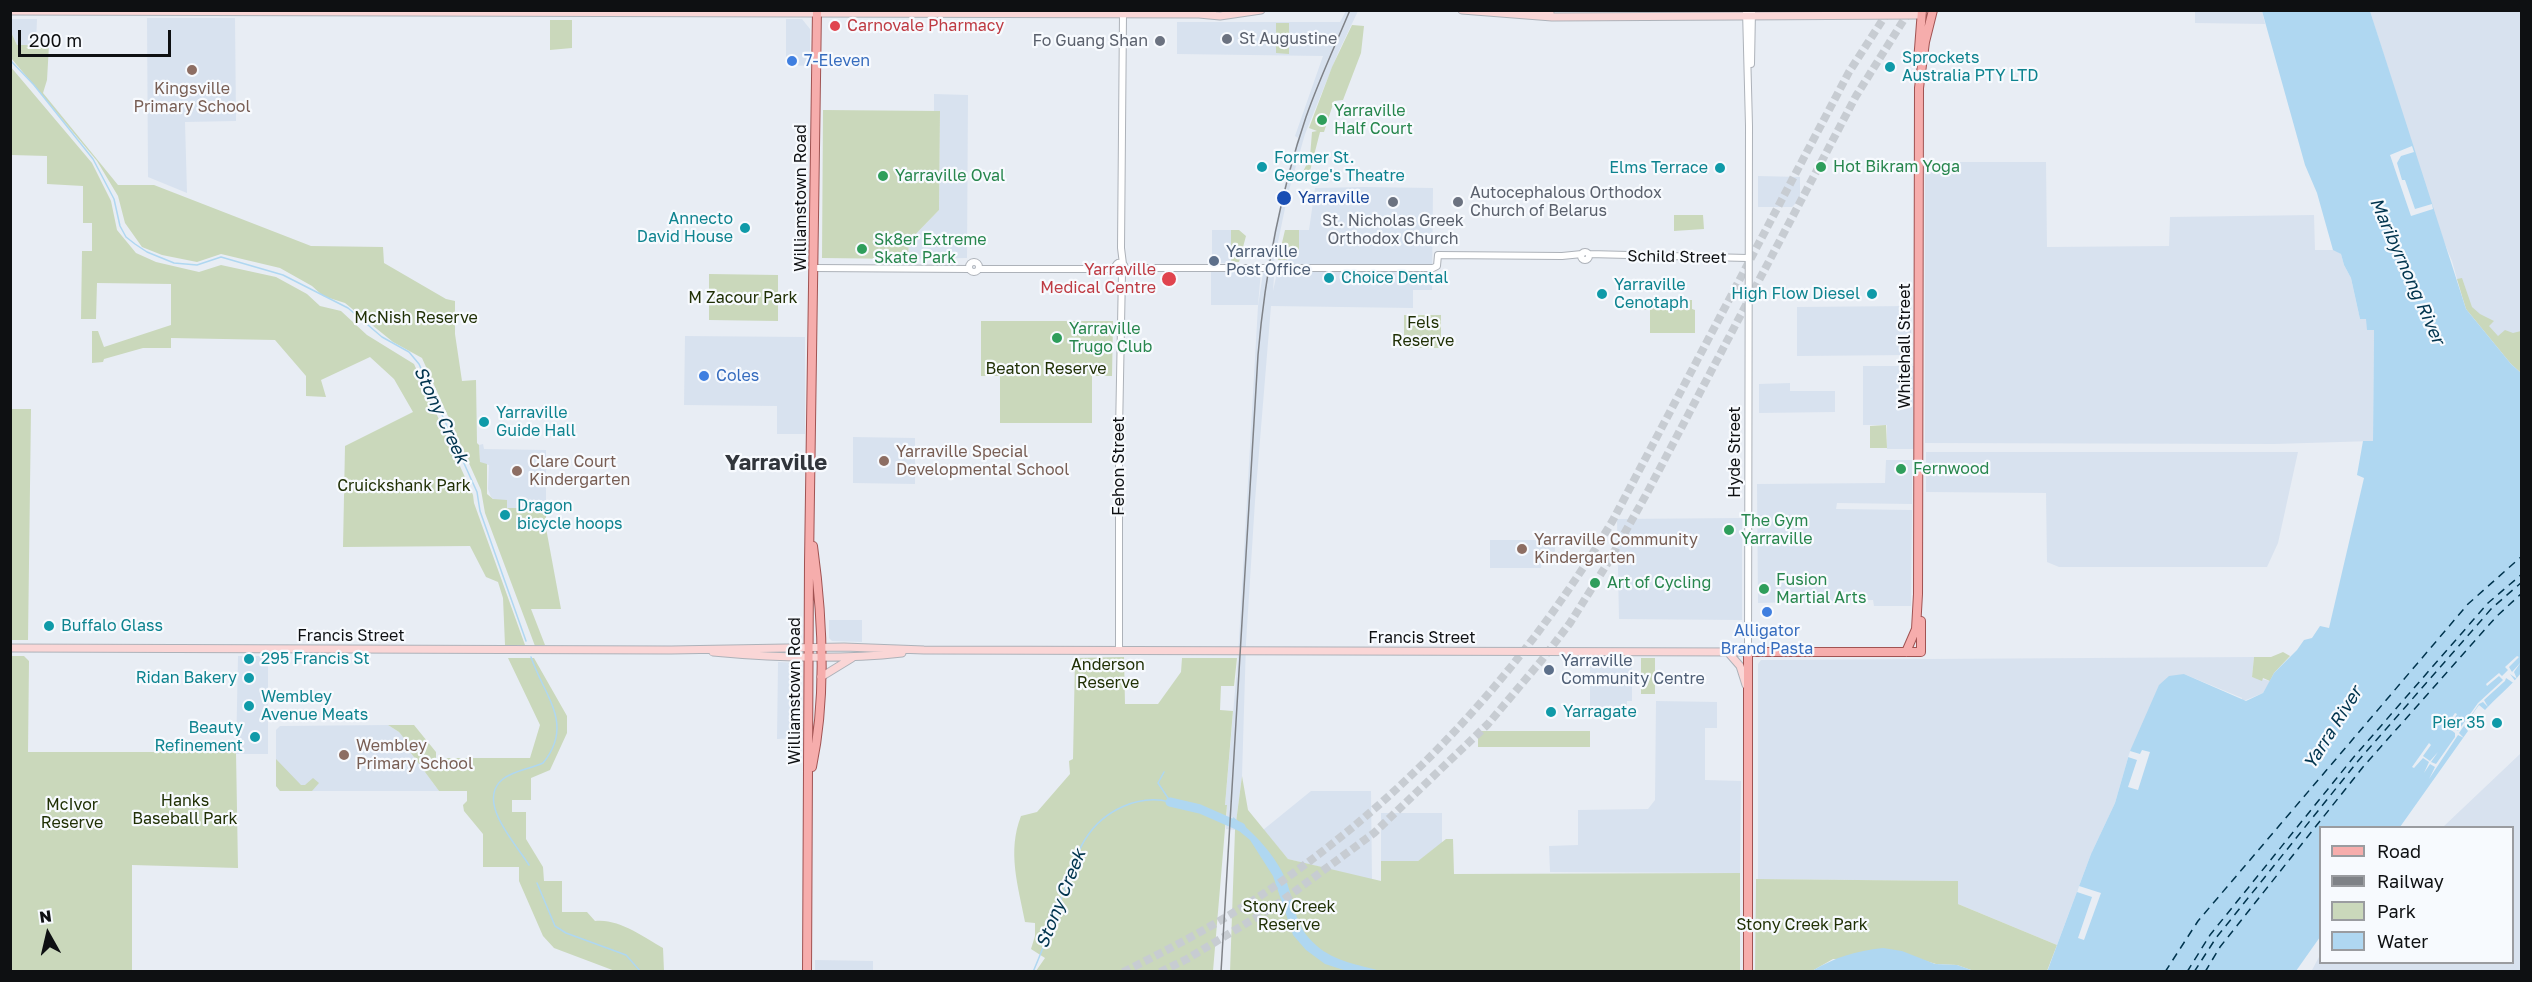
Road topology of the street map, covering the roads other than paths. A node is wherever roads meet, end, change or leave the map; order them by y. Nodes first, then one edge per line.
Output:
1 (1261, 10) edge
2 (1462, 10) edge
3 (1532, 10) edge
4 (1906, 10) edge
5 (10, 11) edge
6 (1493, 11) edge
7 (817, 12) edge
8 (1209, 12) edge
9 (1749, 13) edge
10 (1922, 13) edge
11 (1932, 13) edge
12 (1123, 14) junction
13 (1565, 15) junction
14 (1888, 15) junction
15 (1919, 88) junction
16 (1747, 258) junction
17 (1120, 267) junction
18 (814, 268) junction
19 (811, 530) junction
20 (1918, 605) junction
21 (10, 648) edge
22 (809, 648) junction
23 (821, 648) junction
24 (692, 650) junction
25 (924, 650) junction
26 (1119, 651) junction
27 (1727, 651) junction
28 (1748, 652) junction
29 (1906, 652) junction
30 (1920, 652) joint
31 (809, 657) junction
32 (821, 657) junction
33 (855, 657) junction
34 (821, 677) junction
35 (1748, 690) junction
36 (809, 780) junction
37 (805, 972) edge
38 (1748, 972) edge

1 - 8 main road
2 - 6 main road
3 - 13 main road
4 - 14 main road
5 - 7 main road
6 - 13 main road
7 - 12 main road
7 - 18 main road, Williamstown Road
8 - 12 main road
9 - 13 main road
9 - 14 main road
9 - 16 street, Hyde Street
10 - 11 main road
10 - 14 main road
10 - 15 main road, Whitehall Street
11 - 15 main road, Whitehall Street
12 - 17 street, Fehon Street
15 - 20 main road, Whitehall Street
16 - 17 street, Schild Street
16 - 28 street, Hyde Street
17 - 18 street
17 - 26 street, Fehon Street
18 - 19 main road, Williamstown Road
19 - 22 main road, Williamstown Road
19 - 23 main road, Williamstown Road
20 - 29 main road, Whitehall Street
20 - 30 main road, Whitehall Street
21 - 24 main road, Francis Street
22 - 23 main road, Francis Street
22 - 24 main road, Francis Street
22 - 31 main road, Williamstown Road
23 - 25 main road, Francis Street
23 - 32 main road, Williamstown Road
24 - 31 main road, Francis Street
25 - 26 main road, Francis Street
25 - 33 main road, Francis Street
26 - 27 main road, Francis Street
27 - 28 main road, Francis Street
27 - 35 main road
28 - 29 main road, Francis Street
28 - 35 main road, Hyde Street
29 - 30 main road, Francis Street
31 - 32 main road, Francis Street
31 - 36 main road, Williamstown Road
32 - 33 main road, Francis Street
32 - 34 main road, Williamstown Road
33 - 34 main road
34 - 36 main road, Williamstown Road
35 - 38 main road, Hyde Street
36 - 37 main road, Williamstown Road

